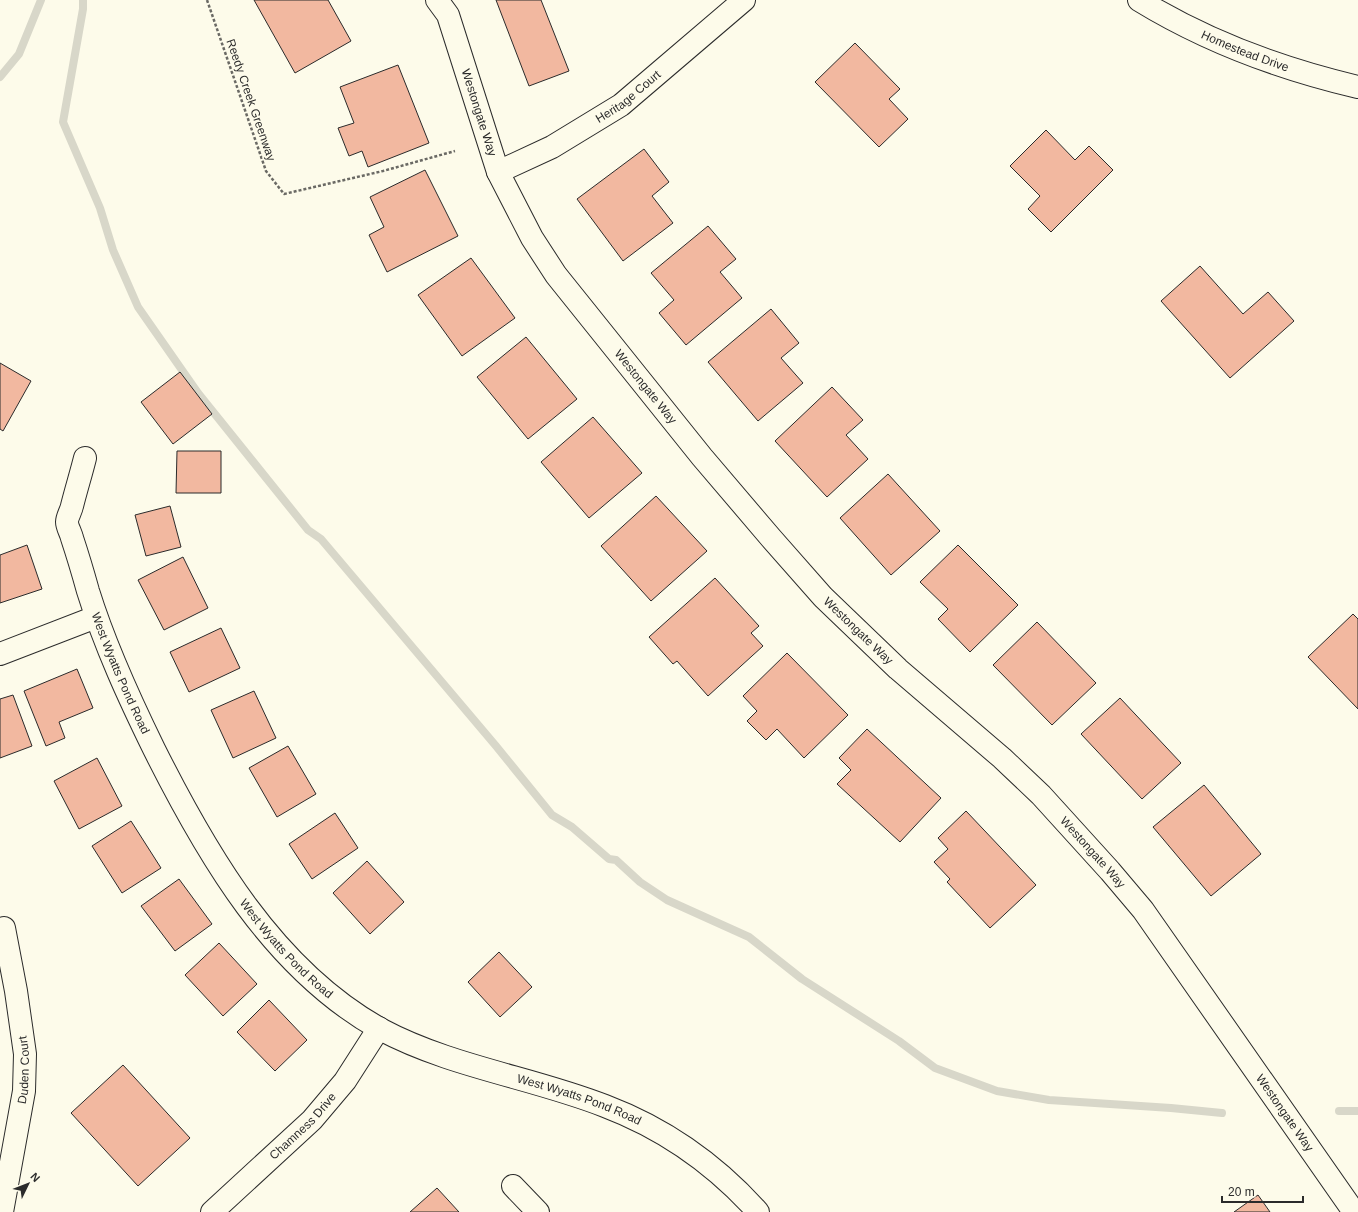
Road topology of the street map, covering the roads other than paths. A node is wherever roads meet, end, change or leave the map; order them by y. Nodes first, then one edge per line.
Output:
1 (437, 0) edge
2 (744, 0) edge
3 (1139, 0) edge
4 (1358, 87) edge
5 (498, 172) junction
6 (85, 458) dead end
7 (96, 616) junction
8 (0, 654) edge
9 (4, 928) dead end
10 (379, 1028) junction
11 (514, 1186) dead end
12 (2, 1212) edge
13 (212, 1212) edge
14 (538, 1212) edge
15 (758, 1212) edge
16 (1354, 1212) edge

1 - 5 street, Westongate Way
2 - 5 street, Heritage Court
3 - 4 street, Homestead Drive
5 - 16 street, Westongate Way
6 - 7 street, West Wyatts Pond Road
7 - 8 street
7 - 10 street, West Wyatts Pond Road
9 - 12 street, Duden Court
10 - 13 street, Chamness Drive
10 - 15 street, West Wyatts Pond Road
11 - 14 street

